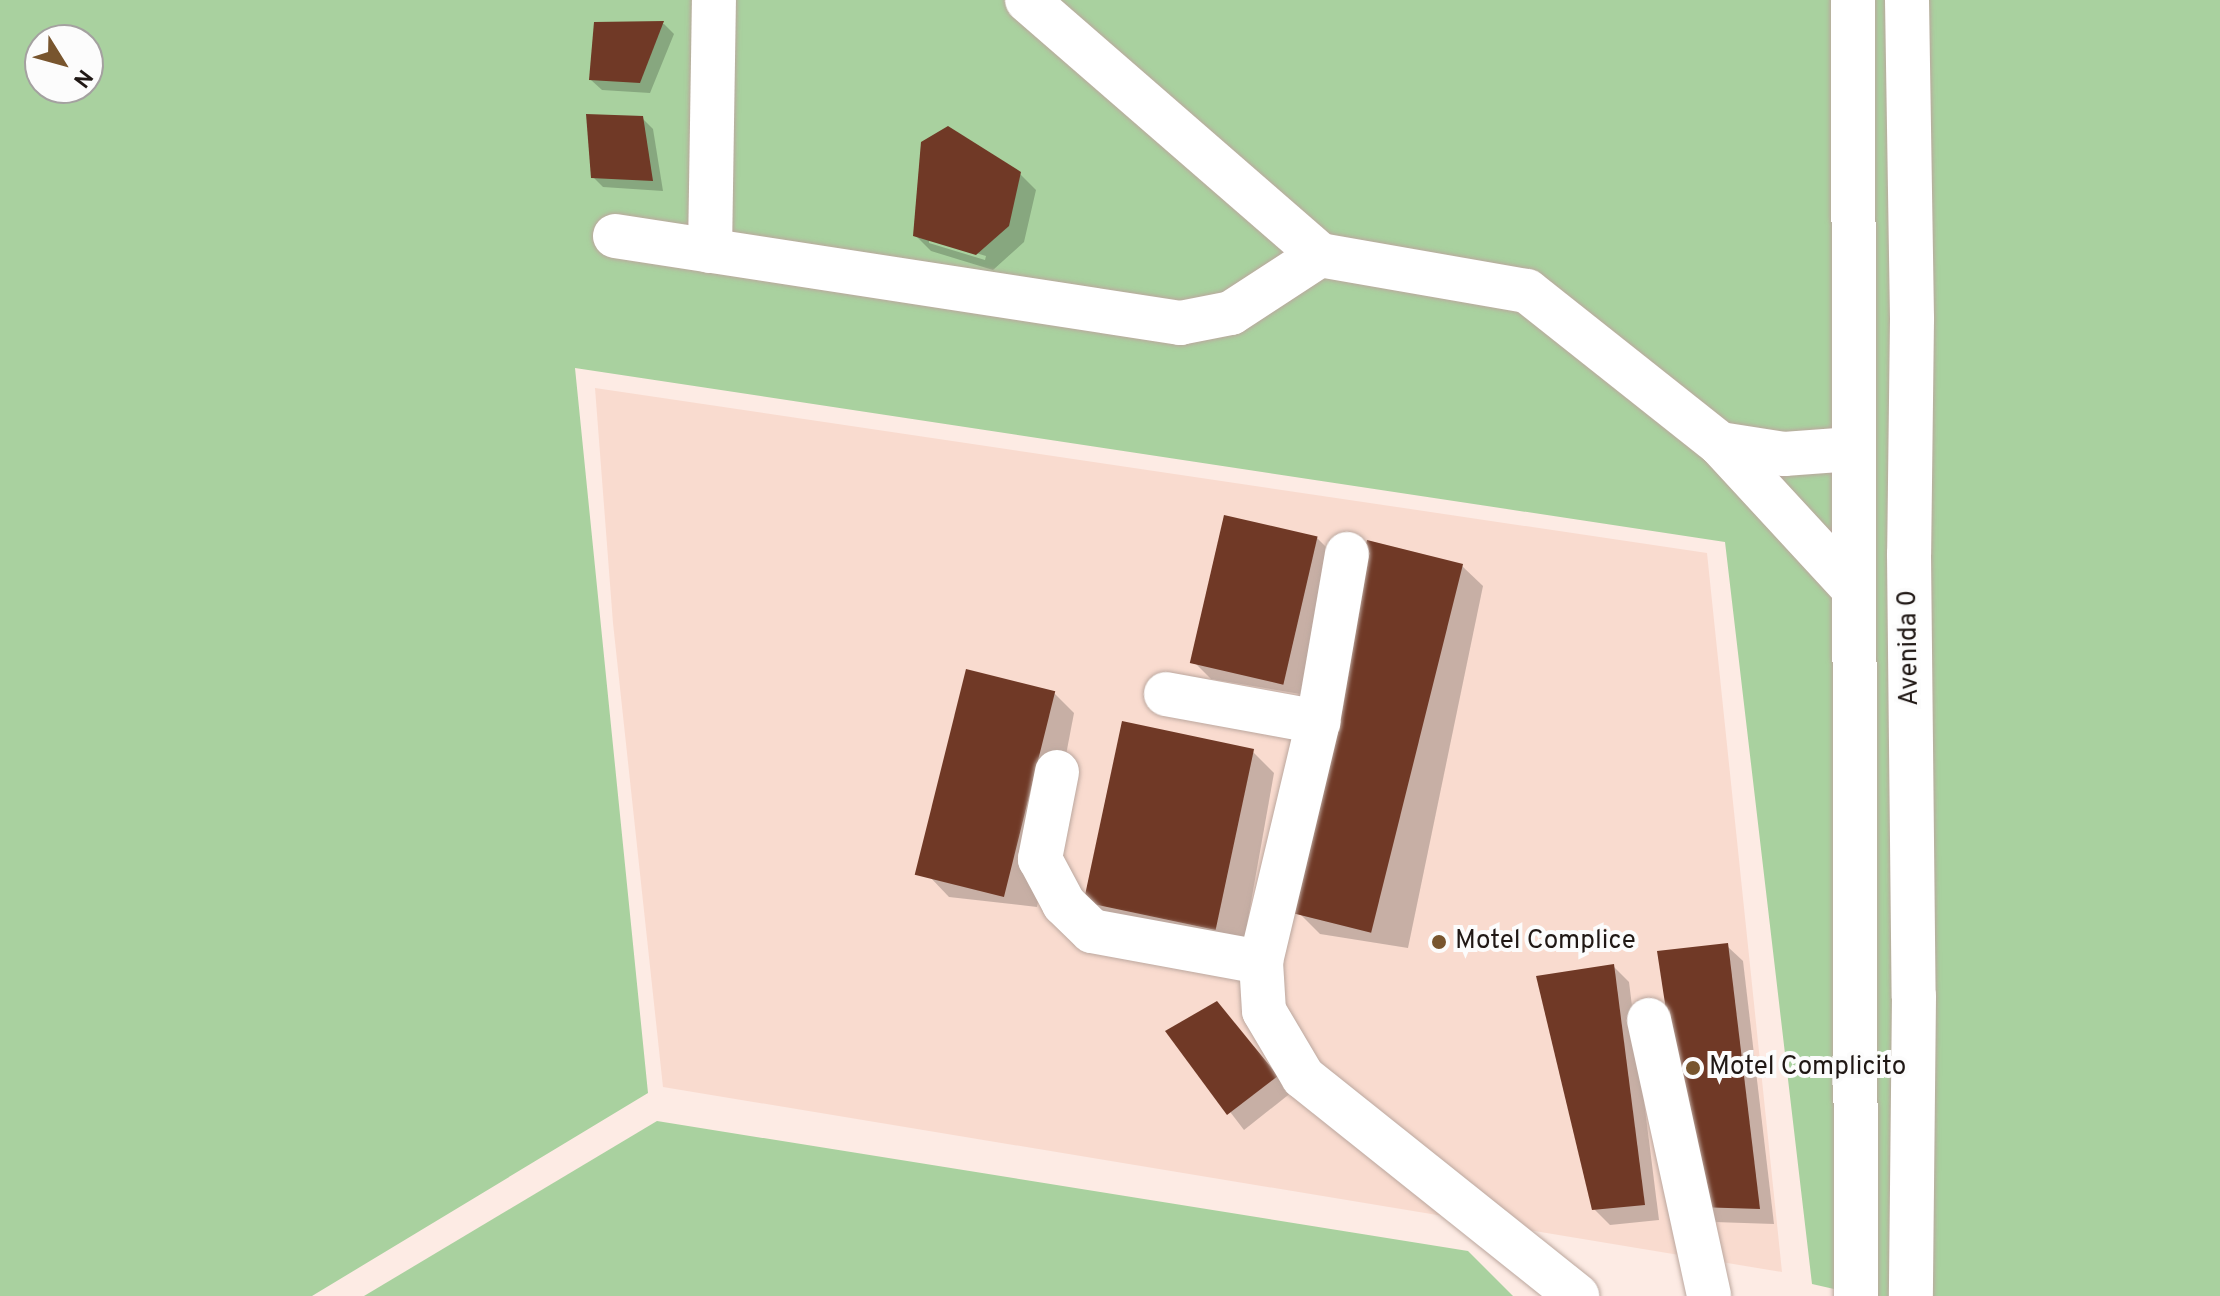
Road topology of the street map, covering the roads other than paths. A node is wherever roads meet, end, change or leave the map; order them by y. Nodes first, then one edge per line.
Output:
1 (714, 0) edge
2 (1027, 0) edge
3 (1853, 0) edge
4 (1907, 0) edge
5 (615, 236) dead end
6 (710, 251) junction
7 (1320, 255) junction
8 (1720, 444) junction
9 (1852, 449) junction
10 (1347, 554) dead end
11 (1851, 586) junction
12 (1166, 694) dead end
13 (1318, 722) junction
14 (1057, 772) dead end
15 (1261, 962) junction
16 (1649, 1020) dead end
17 (1913, 1285) edge
18 (1577, 1296) edge
19 (1709, 1296) edge
20 (1856, 1296) edge

1 - 6 street
2 - 7 street
3 - 9 street
4 - 17 street, Avenida 0
5 - 6 street
6 - 7 street
7 - 8 street
8 - 9 street
8 - 11 street
9 - 11 street
10 - 13 street
11 - 20 street
12 - 13 street
13 - 15 street
14 - 15 street
15 - 18 street
16 - 19 street

